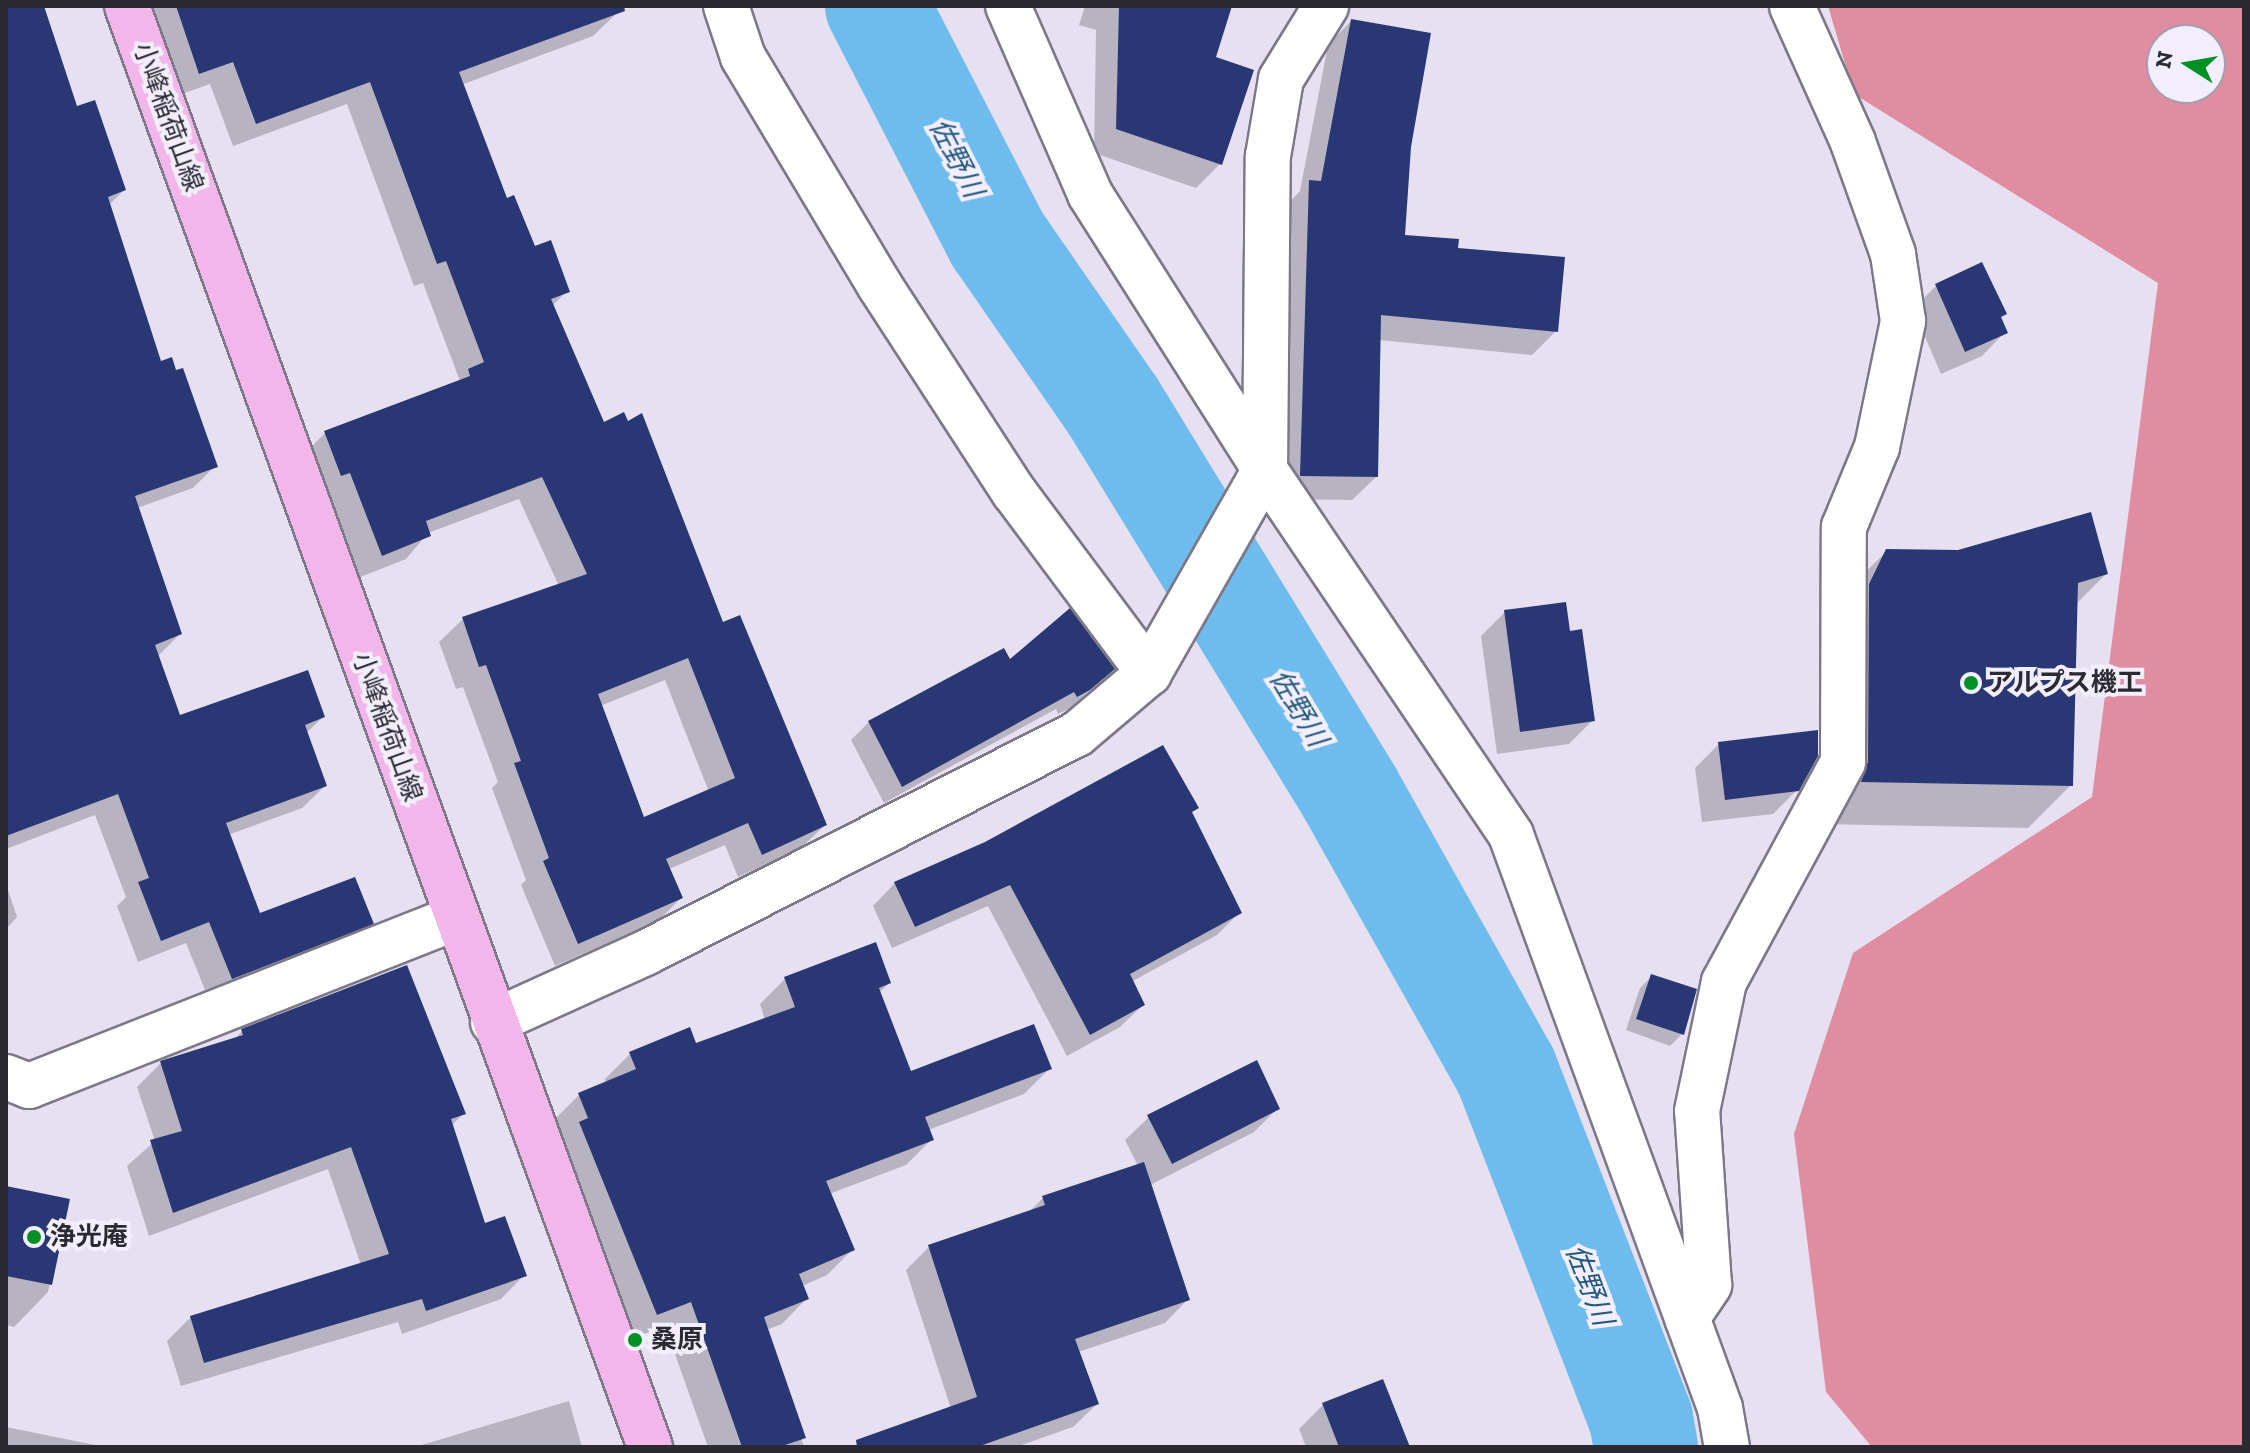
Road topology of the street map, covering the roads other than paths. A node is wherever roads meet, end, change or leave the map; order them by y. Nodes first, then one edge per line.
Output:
1 (127, 6) edge
2 (726, 6) edge
3 (1008, 6) edge
4 (1326, 6) edge
5 (1792, 6) edge
6 (1260, 480) junction
7 (1155, 666) junction
8 (456, 918) junction
9 (493, 1022) junction
10 (6, 1077) edge
11 (1687, 1318) junction
12 (650, 1447) edge
13 (1727, 1447) edge

1 - 8 main road, 小峰稲荷山線
2 - 7 street
3 - 6 street
4 - 6 street
5 - 11 street
6 - 7 street
6 - 11 street
7 - 9 street
8 - 9 main road, 小峰稲荷山線
8 - 10 street
9 - 12 main road, 小峰稲荷山線
11 - 13 street

